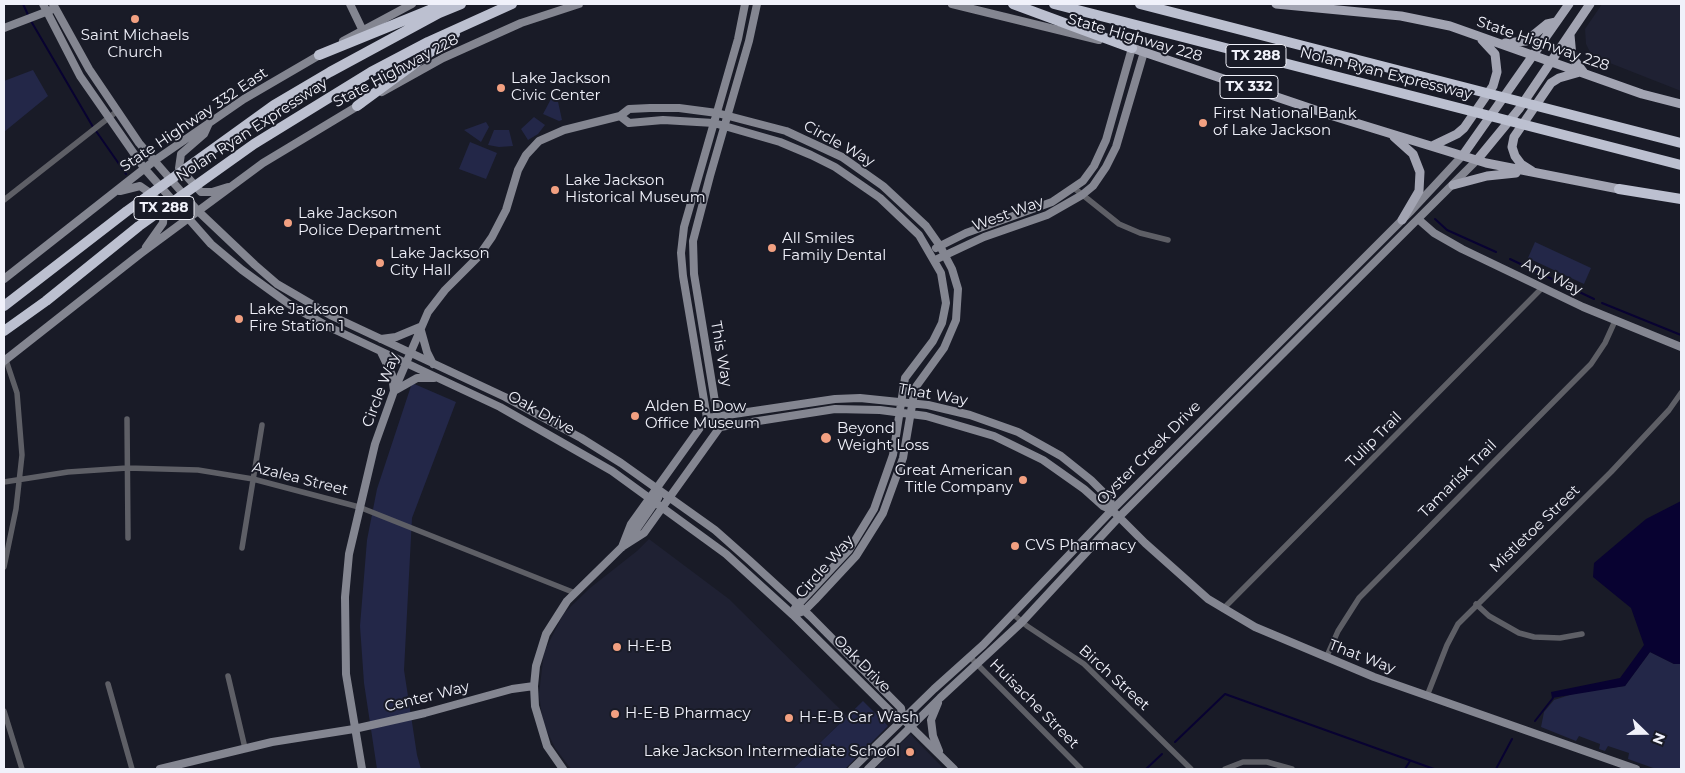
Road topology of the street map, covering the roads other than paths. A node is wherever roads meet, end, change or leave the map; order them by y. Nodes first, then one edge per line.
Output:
1 (43, 4) edge
2 (350, 4) edge
3 (412, 4) edge
4 (445, 4) edge
5 (461, 4) edge
6 (512, 4) edge
7 (579, 4) edge
8 (745, 4) edge
9 (757, 4) edge
10 (952, 4) edge
11 (1013, 4) edge
12 (1054, 4) edge
13 (1140, 4) edge
14 (1276, 4) edge
15 (1569, 4) edge
16 (1590, 4) edge
17 (54, 6) edge
18 (47, 13) junction
19 (475, 19) junction
20 (1556, 22) junction
21 (4, 28) edge
22 (363, 30) junction
23 (1571, 33) junction
24 (1474, 35) junction
25 (1499, 43) junction
26 (1132, 48) junction
27 (1144, 52) junction
28 (319, 56) junction
29 (1532, 56) junction
30 (1551, 62) junction
31 (90, 69) junction
32 (1582, 73) junction
33 (80, 76) junction
34 (1120, 94) junction
35 (1130, 97) junction
36 (1681, 104) edge
37 (357, 106) junction
38 (116, 112) junction
39 (717, 113) junction
40 (728, 115) junction
41 (620, 116) junction
42 (108, 118) junction
43 (209, 123) junction
44 (714, 123) junction
45 (725, 126) junction
46 (1392, 135) junction
47 (1681, 143) edge
48 (1432, 146) junction
49 (1102, 152) junction
50 (1463, 155) junction
51 (1111, 158) junction
52 (1477, 160) junction
53 (154, 161) junction
54 (1681, 164) edge
55 (144, 168) junction
56 (1526, 172) junction
57 (1538, 174) junction
58 (236, 184) junction
59 (1453, 184) junction
60 (1074, 188) junction
61 (1619, 188) joint
62 (113, 193) junction
63 (1082, 195) junction
64 (1681, 199) edge
65 (4, 200) edge
66 (1042, 206) junction
67 (198, 211) junction
68 (1047, 215) junction
69 (1418, 218) junction
70 (187, 219) junction
71 (1402, 220) junction
72 (1168, 240) dead end
73 (940, 246) junction
74 (237, 250) junction
75 (930, 252) junction
76 (140, 254) junction
77 (945, 254) junction
78 (229, 259) junction
79 (935, 260) junction
80 (255, 265) junction
81 (247, 275) junction
82 (4, 279) edge
83 (1542, 288) junction
84 (286, 290) junction
85 (279, 297) junction
86 (4, 306) edge
87 (332, 316) junction
88 (1615, 321) junction
89 (327, 326) junction
90 (420, 327) junction
91 (4, 330) edge
92 (381, 340) junction
93 (1681, 347) edge
94 (382, 352) junction
95 (409, 353) junction
96 (5, 360) edge
97 (405, 363) junction
98 (433, 364) junction
99 (439, 378) junction
100 (394, 391) junction
101 (1681, 393) edge
102 (900, 402) junction
103 (912, 403) junction
104 (899, 412) junction
105 (910, 414) junction
106 (718, 416) junction
107 (707, 418) junction
108 (127, 420) dead end
109 (262, 425) dead end
110 (720, 427) junction
111 (1061, 456) junction
112 (127, 468) junction
113 (1058, 470) junction
114 (20, 478) junction
115 (253, 479) junction
116 (4, 482) edge
117 (655, 488) junction
118 (670, 498) junction
119 (656, 502) junction
120 (359, 507) junction
121 (1112, 510) junction
122 (1119, 517) junction
123 (128, 538) dead end
124 (622, 547) junction
125 (242, 548) dead end
126 (4, 567) edge
127 (575, 593) junction
128 (797, 604) junction
129 (1476, 604) junction
130 (1223, 609) junction
131 (804, 611) junction
132 (793, 615) junction
133 (1014, 615) junction
134 (1022, 622) junction
135 (1582, 634) dead end
136 (970, 657) junction
137 (1326, 658) junction
138 (977, 664) junction
139 (228, 676) dead end
140 (108, 684) dead end
141 (534, 686) junction
142 (1427, 696) junction
143 (940, 698) junction
144 (4, 711) edge
145 (903, 719) junction
146 (911, 727) junction
147 (354, 729) junction
148 (245, 748) junction
149 (940, 756) junction
150 (22, 769) edge
151 (132, 769) edge
152 (160, 769) edge
153 (362, 769) edge
154 (563, 769) edge
155 (852, 769) edge
156 (868, 769) edge
157 (954, 769) edge
158 (1081, 769) edge
159 (1191, 769) edge
160 (1225, 769) edge
161 (1292, 769) edge
162 (1636, 769) edge

1 - 18 street, Oak Drive
2 - 22 street
3 - 22 street, State Highway 332 East
4 - 28 highway
5 - 86 highway, Nolan Ryan Expressway / TX 288
6 - 19 highway, Nolan Ryan Expressway / TX 288
7 - 37 street, State Highway 228
8 - 39 street, This Way
9 - 40 street, This Way
10 - 26 street, State Highway 228
11 - 26 highway
12 - 54 highway, Nolan Ryan Expressway / TX 288
13 - 47 highway, Nolan Ryan Expressway / TX 288
14 - 24 main road, State Highway 228
15 - 20 main road
16 - 23 main road
17 - 18 street
17 - 31 street, Oak Drive
18 - 21 street
18 - 33 street, Oak Drive
19 - 37 highway
19 - 91 highway, Nolan Ryan Expressway / TX 288
20 - 25 main road
20 - 29 main road
22 - 28 street, State Highway 332 East
23 - 30 main road
23 - 32 main road
24 - 25 main road, State Highway 228
24 - 48 main road
25 - 29 main road, State Highway 228
26 - 27 main road, State Highway 228 / TX 332
26 - 34 street, West Way
27 - 35 street, West Way
27 - 46 main road, State Highway 228 / TX 332
28 - 43 street, State Highway 332 East
29 - 30 main road, State Highway 228
29 - 50 main road
30 - 32 main road, State Highway 228
30 - 52 main road
31 - 33 street
31 - 38 street, Oak Drive
32 - 36 main road, State Highway 228
32 - 57 main road
33 - 42 street, Oak Drive
34 - 35 street
34 - 49 street, West Way
35 - 51 street, West Way
37 - 58 street, State Highway 228
38 - 42 street
38 - 53 street, Oak Drive
39 - 40 street, Circle Way
39 - 41 street, Circle Way
39 - 44 street, This Way
40 - 45 street, This Way
40 - 73 street, Circle Way
41 - 44 street, Circle Way
41 - 90 street, Circle Way
42 - 55 street, Oak Drive
42 - 65 street
43 - 53 street, State Highway 332 East
43 - 58 street
44 - 45 street, Circle Way
44 - 107 street, This Way
45 - 75 street, Circle Way
45 - 106 street, This Way
46 - 48 main road, TX 332
46 - 71 main road
48 - 50 main road, TX 332
49 - 51 street
49 - 60 street, West Way
50 - 52 main road, TX 332
50 - 71 street, Oyster Creek Drive
51 - 63 street, West Way
52 - 56 main road
52 - 59 street, Oyster Creek Drive
53 - 55 street, State Highway 332 East
53 - 67 street, Oak Drive
55 - 62 street, State Highway 332 East
55 - 70 street, Oak Drive
56 - 57 main road
56 - 59 main road
57 - 61 main road
58 - 67 street
59 - 69 street, Oyster Creek Drive
60 - 63 street
60 - 66 street, West Way
61 - 64 highway
62 - 76 street
62 - 82 street, State Highway 332 East
63 - 68 street, West Way
63 - 72 street
66 - 68 street
66 - 73 street, West Way
67 - 70 street
67 - 74 street, Oak Drive
68 - 77 street, West Way
69 - 83 street, Any Way
69 - 122 street, Oyster Creek Drive
70 - 76 street
70 - 78 street, Oak Drive
71 - 121 street, Oyster Creek Drive
73 - 75 street, West Way
73 - 77 street, Circle Way
74 - 78 street
74 - 80 street, Oak Drive
75 - 79 street, Circle Way
76 - 96 street
77 - 79 street, West Way
77 - 103 street, Circle Way
78 - 81 street, Oak Drive
79 - 102 street, Circle Way
80 - 81 street
80 - 84 street, Oak Drive
81 - 85 street, Oak Drive
83 - 88 street, Any Way
83 - 130 street, Tulip Trail
84 - 85 street
84 - 87 street, Oak Drive
85 - 89 street, Oak Drive
87 - 89 street
87 - 92 street, Oak Drive
88 - 93 street, Any Way
88 - 137 street, Tamarisk Trail
89 - 94 street, Oak Drive
90 - 92 street
90 - 95 street, Circle Way
90 - 98 street
92 - 95 street, Oak Drive
94 - 97 street, Oak Drive
94 - 100 street
95 - 97 street, Circle Way
95 - 98 street, Oak Drive
96 - 114 street
97 - 99 street, Oak Drive
97 - 100 street, Circle Way
98 - 117 street, Oak Drive
99 - 100 street
99 - 119 street, Oak Drive
100 - 120 street, Circle Way
101 - 129 street, Mistletoe Street
102 - 103 street, That Way
102 - 104 street, Circle Way
102 - 106 street, That Way
103 - 105 street, Circle Way
103 - 111 street, That Way
104 - 105 street, That Way
104 - 110 street, That Way
104 - 128 street, Circle Way
105 - 113 street, That Way
105 - 131 street, Circle Way
106 - 107 street
106 - 110 street, This Way
107 - 110 street
107 - 117 street
108 - 112 street
109 - 115 street
110 - 118 street
111 - 113 street
111 - 121 street, That Way
112 - 114 street, Azalea Street
112 - 115 street, Azalea Street
112 - 123 street
113 - 121 street, That Way
114 - 116 street, Azalea Street
114 - 126 street
115 - 120 street, Azalea Street
115 - 125 street
117 - 118 street, Oak Drive
117 - 119 street
118 - 119 street
118 - 128 street, Oak Drive
119 - 124 street
119 - 124 street
119 - 132 street, Oak Drive
120 - 127 street, Azalea Street
120 - 147 street, Circle Way
121 - 122 street, That Way
121 - 133 street, Oyster Creek Drive
122 - 130 street, That Way
122 - 134 street, Oyster Creek Drive
124 - 127 street
127 - 141 street
128 - 131 street, Oak Drive
128 - 132 street, Circle Way
129 - 135 street
129 - 142 street, Mistletoe Street
130 - 137 street, That Way
131 - 132 street, Circle Way
131 - 145 street, Oak Drive
132 - 145 street, Oak Drive
133 - 134 street, Birch Street
133 - 136 street, Oyster Creek Drive
134 - 138 street, Oyster Creek Drive
134 - 159 street, Birch Street
136 - 138 street, Huisache Street
136 - 145 street, Oyster Creek Drive
137 - 142 street, That Way
138 - 143 street, Oyster Creek Drive
138 - 158 street, Huisache Street
139 - 148 street
140 - 151 street
141 - 147 street, Center Way
141 - 154 street
142 - 162 street, That Way
143 - 146 street, Oyster Creek Drive
143 - 149 street
144 - 150 street
145 - 146 street, Oak Drive
145 - 155 street, Oyster Creek Drive
146 - 149 street, Oak Drive
146 - 156 street, Oyster Creek Drive
147 - 148 street, Center Way
147 - 153 street, Circle Way
148 - 152 street, Center Way
149 - 157 street, Oak Drive
160 - 161 street

